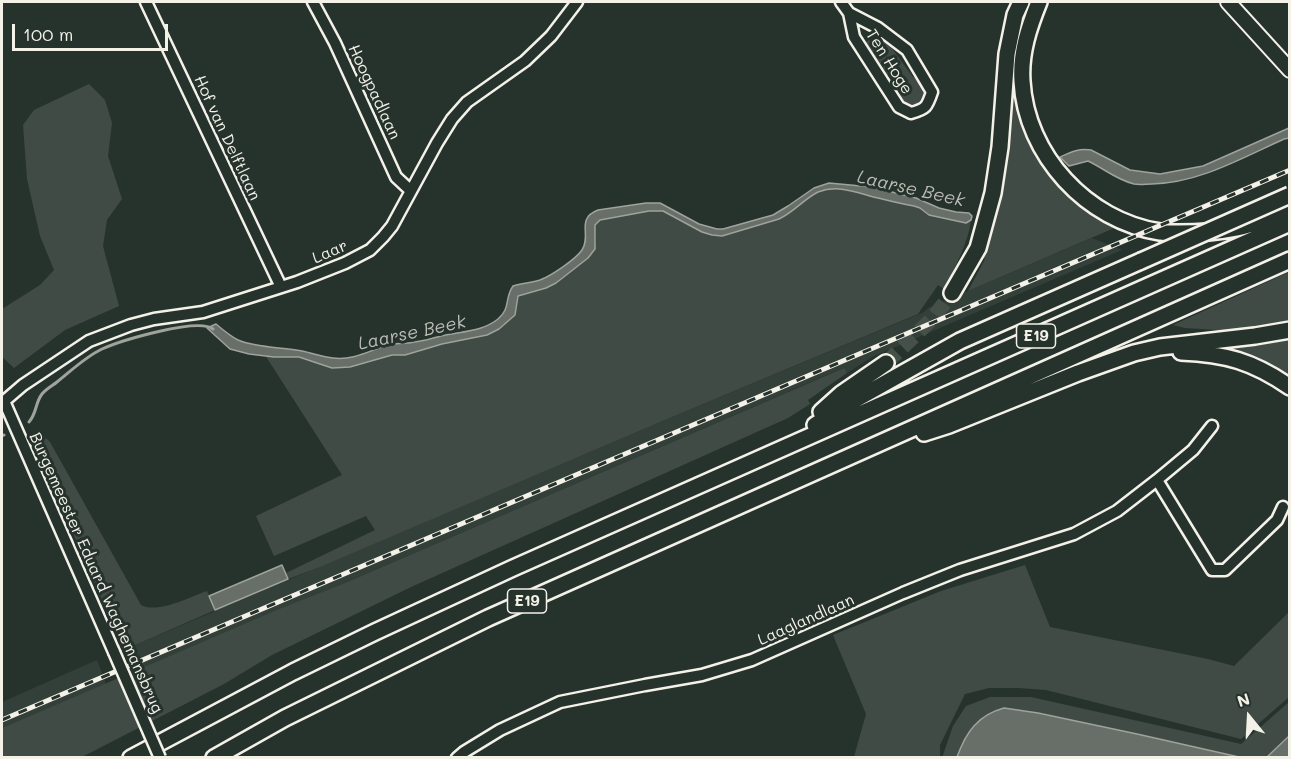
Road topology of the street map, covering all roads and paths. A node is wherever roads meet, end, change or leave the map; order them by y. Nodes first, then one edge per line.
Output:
1 (146, 2) edge
2 (315, 2) edge
3 (577, 2) edge
4 (842, 2) edge
5 (1021, 2) edge
6 (1039, 2) edge
7 (1228, 2) edge
8 (849, 13) junction
9 (1289, 67) edge
10 (411, 191) junction
11 (1290, 195) edge
12 (1290, 212) edge
13 (1290, 223) edge
14 (1290, 260) edge
15 (280, 287) junction
16 (952, 293) tunnel mouth
17 (1290, 330) edge
18 (1109, 361) junction
19 (886, 363) tunnel mouth
20 (1290, 387) edge
21 (3, 402) edge
22 (1212, 426) dead end
23 (781, 448) junction
24 (847, 458) junction
25 (1157, 480) junction
26 (1282, 507) dead end
27 (131, 758) edge
28 (160, 758) edge
29 (213, 758) edge
30 (457, 758) edge

1 - 15 street, Hof van Delftlaan
2 - 10 street, Hoogpadlaan
3 - 10 street, Laar
4 - 8 street, Ten Hoge
5 - 16 highway
6 - 12 highway
7 - 9 main road
8 - 8 street, Ten Hoge
10 - 15 street, Laar
11 - 23 highway, bridge
13 - 23 highway, E19
14 - 24 highway, E19
15 - 21 street, Laar
17 - 18 highway
18 - 20 highway
18 - 24 highway
19 - 23 highway
21 - 28 street, Burgemeester Eduard Waghemansbrug, bridge
22 - 25 street, Laaglandlaan
23 - 27 highway, E19
24 - 29 highway, E19
25 - 26 street
25 - 30 street, Laaglandlaan

